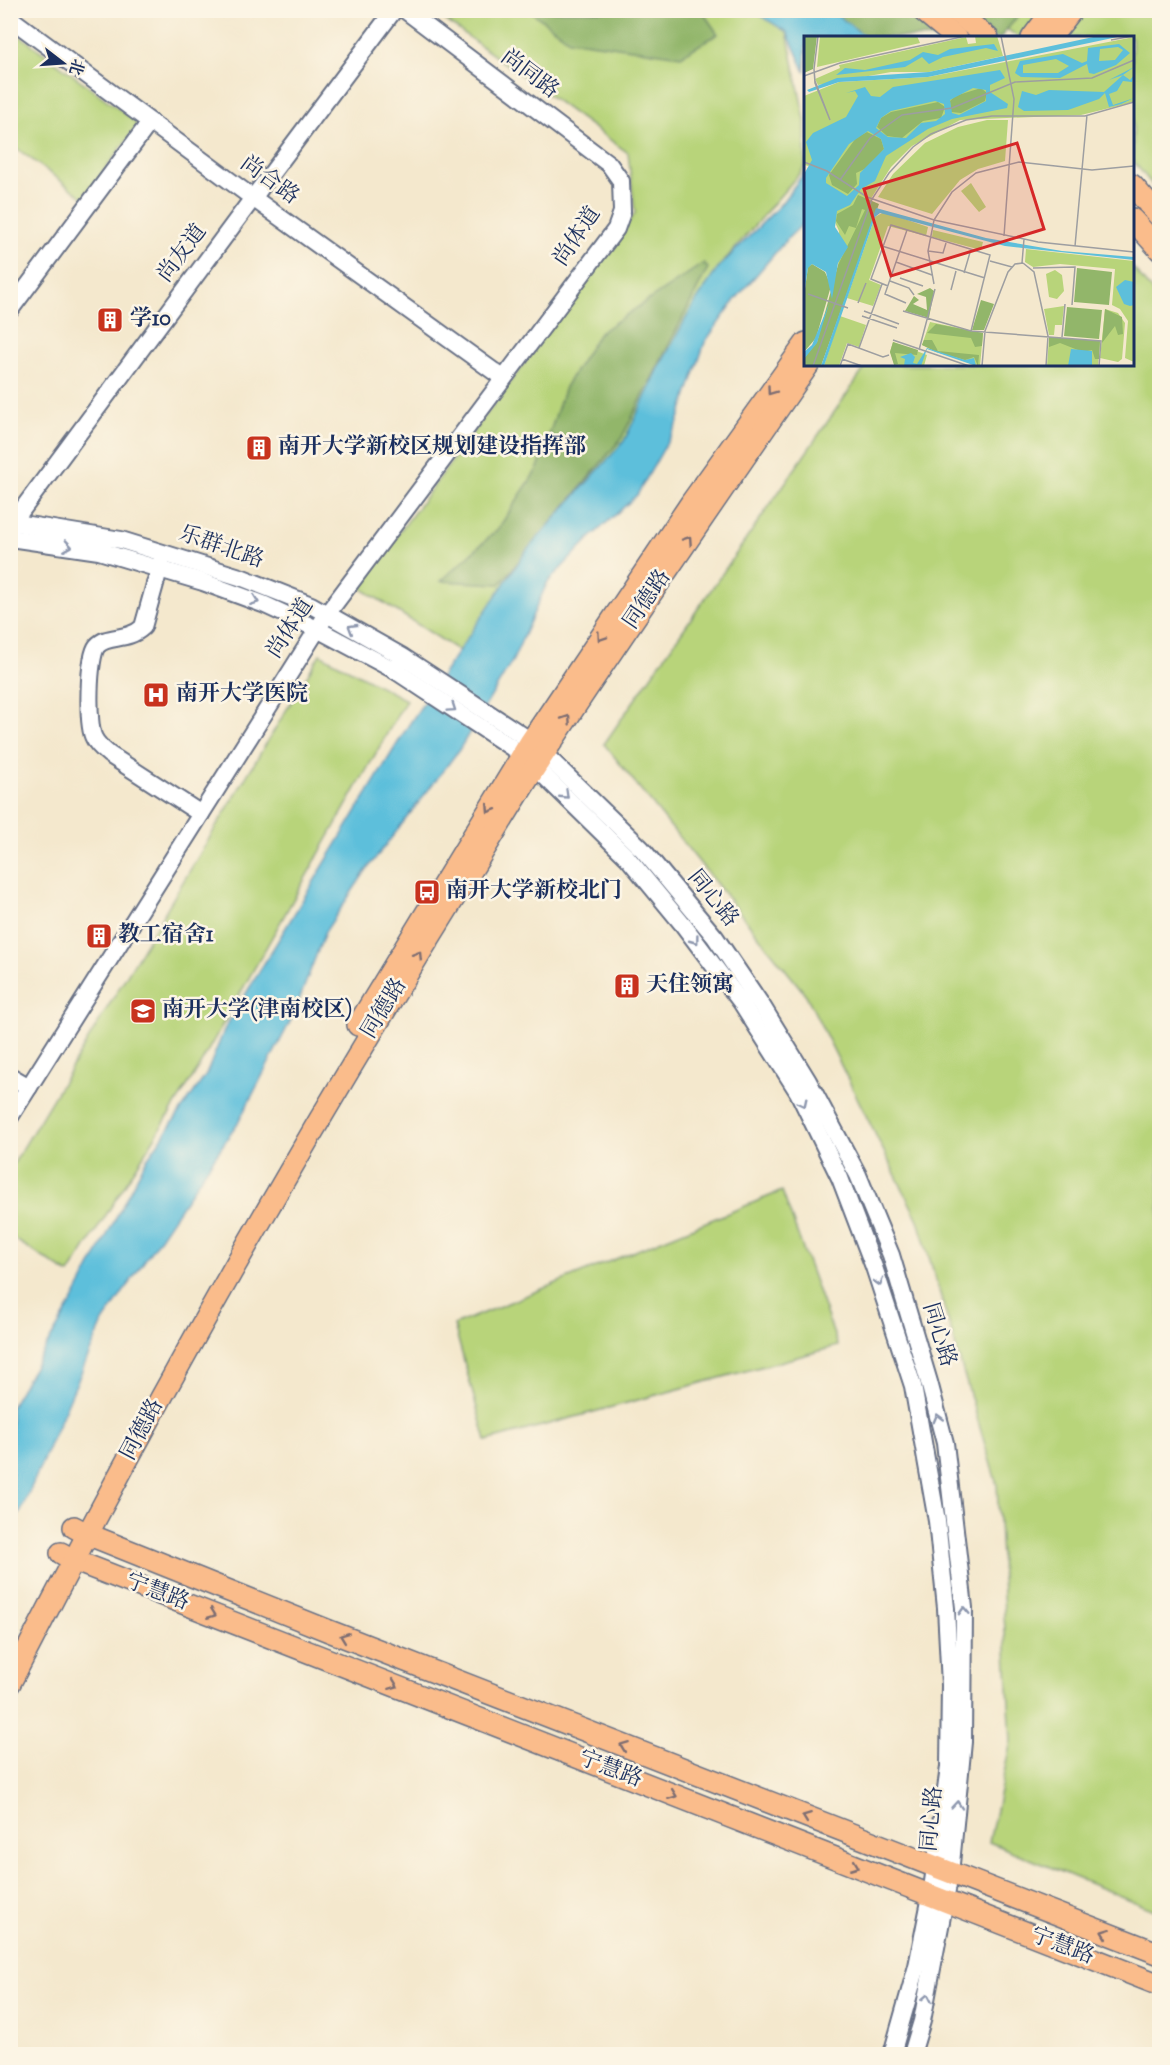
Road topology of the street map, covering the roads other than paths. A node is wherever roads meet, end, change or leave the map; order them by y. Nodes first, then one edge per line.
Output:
1 (394, 10) edge
2 (405, 10) edge
3 (922, 10) edge
4 (954, 10) edge
5 (1053, 10) edge
6 (1072, 10) edge
7 (10, 18) edge
8 (954, 36) edge
9 (986, 36) edge
10 (1037, 36) edge
11 (1037, 36) edge
12 (150, 122) junction
13 (621, 181) joint
14 (1134, 187) edge
15 (253, 198) junction
16 (1160, 217) edge
17 (1134, 221) edge
18 (1160, 250) edge
19 (10, 310) edge
20 (804, 346) edge
21 (808, 366) edge
22 (503, 378) junction
23 (11, 527) edge
24 (164, 552) junction
25 (159, 568) junction
26 (327, 614) junction
27 (317, 629) junction
28 (399, 664) junction
29 (534, 754) junction
30 (201, 814) junction
31 (10, 1076) edge
32 (29, 1087) junction
33 (10, 1117) edge
34 (80, 1531) junction
35 (67, 1556) junction
36 (10, 1651) edge
37 (10, 1683) edge
38 (943, 1870) junction
39 (939, 1899) junction
40 (1160, 1954) edge
41 (1160, 1985) edge
42 (892, 2055) edge
43 (912, 2055) edge

1 - 15 street, 尚友道
2 - 13 street, 尚同路
3 - 8 main road
4 - 9 main road
5 - 10 main road
6 - 11 main road
7 - 12 street, 尚合路
12 - 15 street, 尚合路
12 - 19 street
13 - 22 street, 尚体道
14 - 16 main road
15 - 22 street, 尚合路
15 - 23 street, 尚友道
17 - 18 main road
20 -> 29 main road, 同德路
29 -> 21 main road, 同德路
22 - 26 street, 尚体道
23 - 24 street, 乐群北路
23 -> 25 street, 乐群北路
24 - 25 street
24 - 26 street, 乐群北路
25 -> 27 street, 乐群北路
25 - 30 street
26 - 27 street, 尚体道
28 -> 26 street, 乐群北路
27 - 28 street, 乐群北路
27 - 30 street, 尚体道
28 - 29 street, 乐群北路
29 - 34 main road, 同德路
29 - 38 street, 同心路
30 - 32 street, 尚体道
31 - 32 street
32 - 33 street, 尚体道
34 - 35 main road, 同德路
38 -> 34 main road, 宁慧路
35 - 36 main road, 同德路
35 - 37 main road, 同德路
35 -> 39 main road, 宁慧路
38 - 39 street, 同心路
40 -> 38 main road, 宁慧路
39 - 41 main road, 宁慧路
39 - 42 street, 同心路
43 -> 39 street, 同心路

